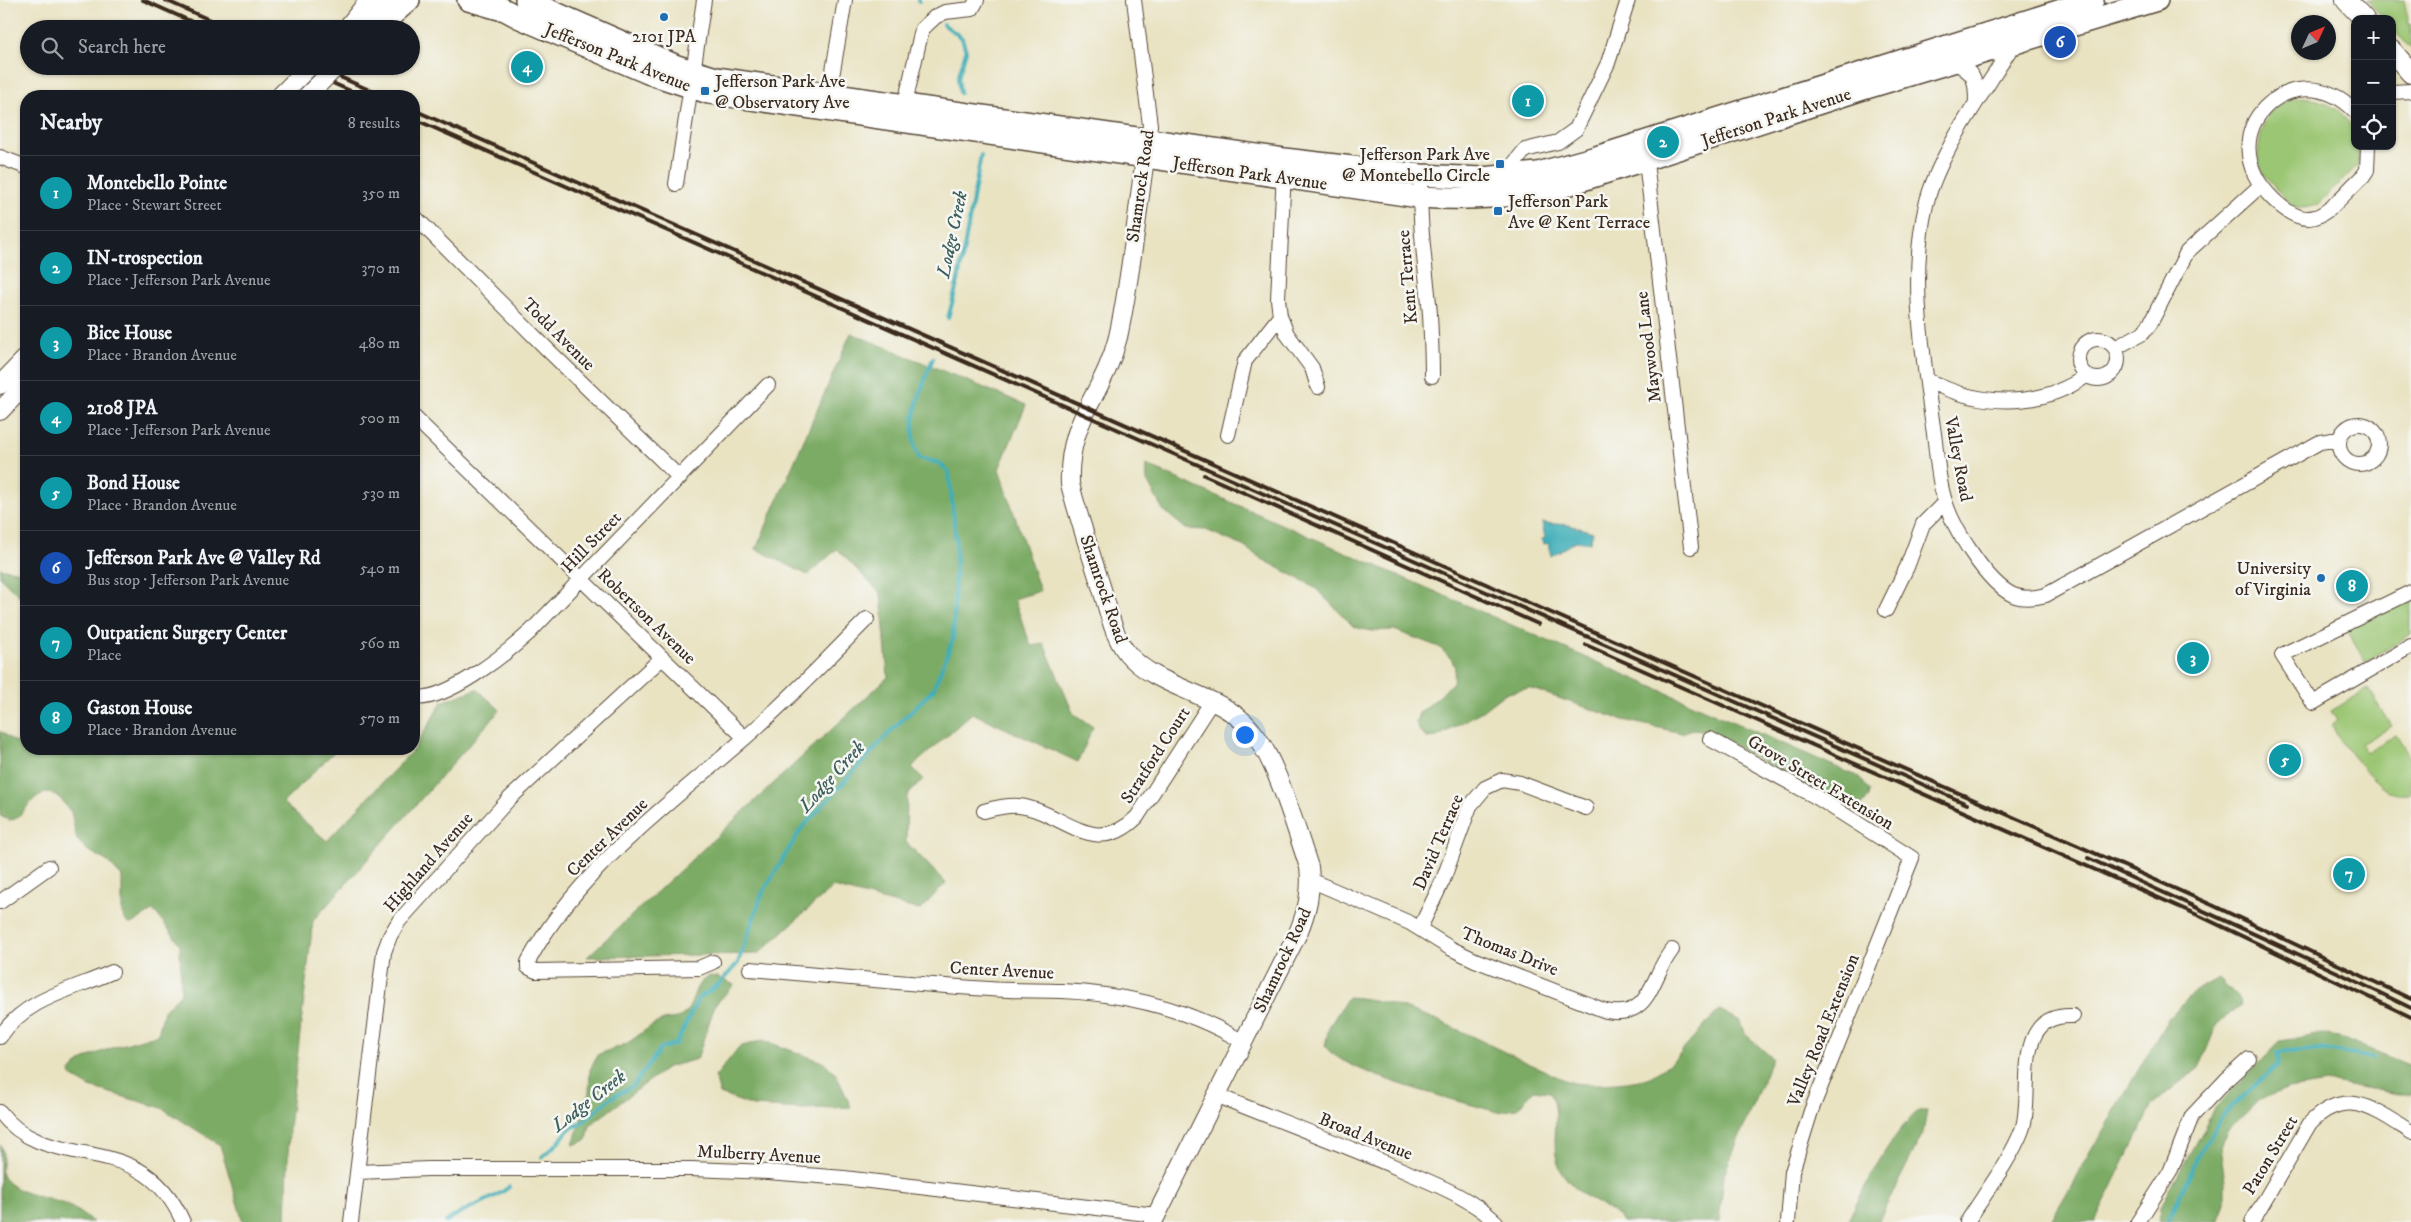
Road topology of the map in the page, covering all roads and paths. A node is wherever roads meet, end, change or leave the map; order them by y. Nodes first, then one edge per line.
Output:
1 (369, 0) edge
2 (389, 0) edge
3 (409, 0) edge
4 (468, 0) edge
5 (486, 0) edge
6 (526, 0) edge
7 (704, 0) edge
8 (845, 0) edge
9 (977, 0) edge
10 (1134, 0) edge
11 (1628, 0) edge
12 (2093, 0) edge
13 (2157, 0) edge
14 (2346, 0) edge
15 (507, 11) junction
16 (2360, 15) edge
17 (353, 20) edge
18 (375, 20) edge
19 (386, 20) edge
20 (2014, 43) junction
21 (2396, 56) edge
22 (1953, 62) junction
23 (2411, 73) edge
24 (301, 75) edge
25 (328, 75) edge
26 (692, 79) junction
27 (286, 90) edge
28 (313, 90) edge
29 (2411, 91) edge
30 (2396, 92) edge
31 (2335, 96) junction
32 (2351, 98) edge
33 (828, 102) junction
34 (1976, 104) junction
35 (2351, 108) edge
36 (903, 114) junction
37 (1147, 149) junction
38 (2368, 150) edge
39 (1644, 151) junction
40 (0, 157) edge
41 (20, 165) edge
42 (1284, 169) junction
43 (1421, 175) junction
44 (1504, 176) junction
45 (676, 184) dead end
46 (2260, 186) junction
47 (1419, 197) junction
48 (420, 222) edge
49 (1280, 316) junction
50 (2115, 348) junction
51 (20, 364) edge
52 (1432, 376) dead end
53 (2086, 376) junction
54 (1927, 380) junction
55 (0, 385) edge
56 (768, 385) dead end
57 (1318, 387) dead end
58 (20, 390) edge
59 (0, 411) edge
60 (420, 423) edge
61 (1228, 435) dead end
62 (2339, 439) dead end
63 (680, 478) junction
64 (1945, 502) junction
65 (1691, 547) dead end
66 (581, 578) junction
67 (2411, 592) edge
68 (1886, 610) dead end
69 (867, 619) dead end
70 (2411, 646) edge
71 (662, 658) junction
72 (420, 697) edge
73 (1212, 701) junction
74 (746, 738) junction
75 (1710, 739) dead end
76 (1586, 808) dead end
77 (984, 811) dead end
78 (1912, 858) joint
79 (48, 868) dead end
80 (1310, 880) junction
81 (0, 902) edge
82 (1420, 928) junction
83 (1672, 950) dead end
84 (713, 962) dead end
85 (750, 969) dead end
86 (112, 972) dead end
87 (2073, 1016) dead end
88 (0, 1037) edge
89 (1243, 1042) junction
90 (2250, 1059) dead end
91 (1216, 1095) junction
92 (0, 1112) edge
93 (2411, 1132) edge
94 (358, 1172) junction
95 (1154, 1218) edge
96 (182, 1222) edge
97 (351, 1222) edge
98 (1496, 1222) edge
99 (1788, 1222) edge
100 (1967, 1222) edge
101 (2138, 1222) edge
102 (2252, 1222) edge

1 - 17 street
2 - 18 street
3 - 19 main road
4 - 15 main road
5 - 15 main road, Jefferson Park Avenue
6 - 26 main road, Jefferson Park Avenue
7 - 26 street
8 - 33 street
9 - 36 street
10 - 37 street, Shamrock Road
11 - 44 street
12 - 39 main road, Jefferson Park Avenue
13 - 20 main road, Jefferson Park Avenue
14 - 16 main road
15 - 26 main road, Jefferson Park Avenue
20 - 22 main road, Jefferson Park Avenue
20 - 34 street, Valley Road
21 - 23 main road
22 - 34 street
22 - 39 main road, Jefferson Park Avenue
24 - 27 street, bridge
25 - 28 street, bridge
26 - 33 main road, Jefferson Park Avenue
26 - 45 street
29 - 30 street
31 - 32 street
31 - 35 street
31 - 46 street
33 - 36 main road, Jefferson Park Avenue
34 - 54 street, Valley Road
36 - 37 main road, Jefferson Park Avenue
37 - 42 main road, Jefferson Park Avenue
37 - 73 street, Shamrock Road
38 - 46 street
39 - 44 main road, Jefferson Park Avenue
39 - 47 main road, Jefferson Park Avenue
39 - 65 street, Maywood Lane
40 - 41 street
42 - 43 main road, Jefferson Park Avenue
42 - 47 main road, Jefferson Park Avenue
42 - 49 street
43 - 44 main road, Jefferson Park Avenue
43 - 47 street, Kent Terrace
46 - 50 street
47 - 52 street, Kent Terrace
48 - 63 street, Todd Avenue
49 - 57 street
49 - 61 street
50 - 53 street
50 - 53 street
51 - 55 street
53 - 54 street
54 - 64 street, Valley Road
56 - 63 street, Hill Street
58 - 59 street
60 - 66 street, Robertson Avenue
62 - 64 street, Valley Road
63 - 66 street, Hill Street
64 - 68 street
66 - 71 street, Robertson Avenue
66 - 72 street, Hill Street
67 - 70 street
69 - 74 street, Center Avenue
71 - 74 street, Robertson Avenue
71 - 94 street, Highland Avenue
73 - 77 street, Stratford Court
73 - 80 street, Shamrock Road
74 - 84 street, Center Avenue
75 - 78 street, Grove Street Extension
76 - 82 street, David Terrace
78 - 99 street, Valley Road Extension
79 - 81 street
80 - 82 street, Thomas Drive
80 - 89 street, Shamrock Road
82 - 83 street, Thomas Drive
85 - 89 street, Center Avenue
86 - 88 street
87 - 100 street
89 - 91 street, Shamrock Road
90 - 101 street
91 - 95 street, Shamrock Road
91 - 98 street, Broad Avenue
92 - 96 street
93 - 102 street, Paton Street
94 - 95 street, Mulberry Avenue
94 - 97 street, Highland Avenue

